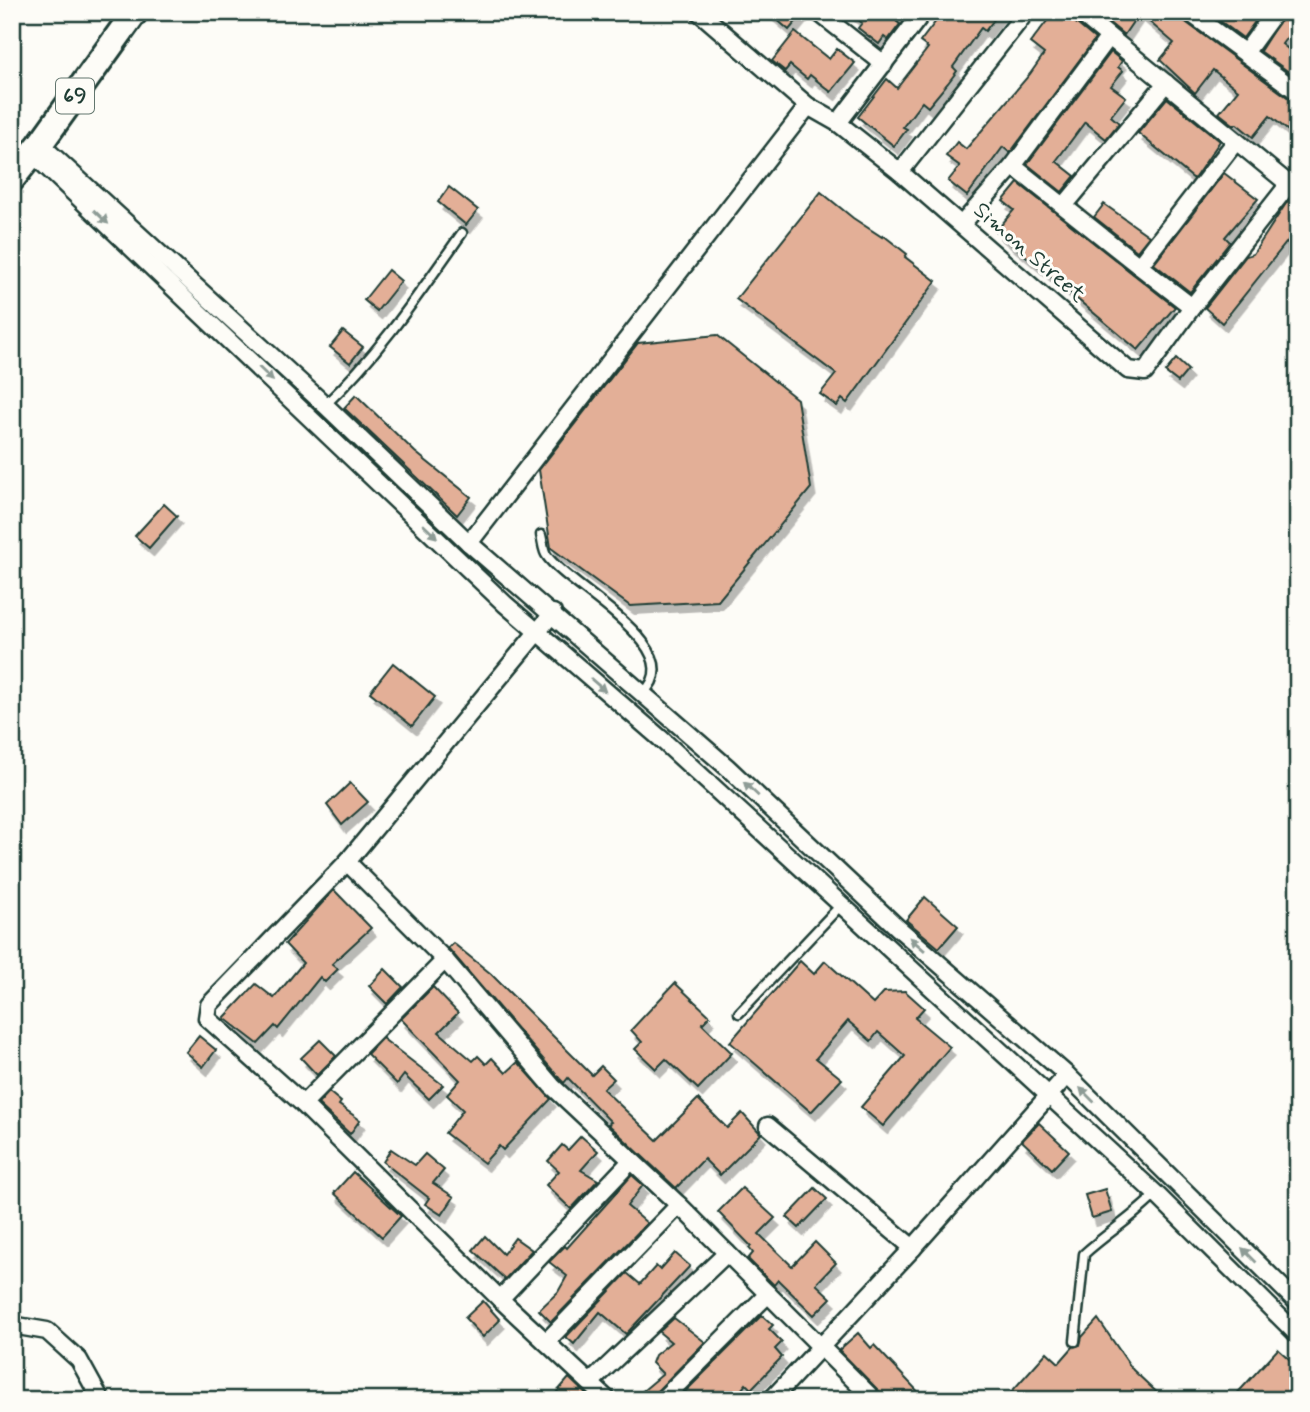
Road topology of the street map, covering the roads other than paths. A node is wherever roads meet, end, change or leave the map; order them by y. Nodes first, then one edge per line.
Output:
1 (135, 12) edge
2 (699, 12) edge
3 (922, 12) edge
4 (1026, 12) edge
5 (1079, 12) edge
6 (1275, 12) edge
7 (1193, 14) edge
8 (829, 16) edge
9 (1109, 37) junction
10 (1245, 53) junction
11 (884, 64) junction
12 (1166, 83) junction
13 (1296, 87) edge
14 (808, 106) junction
15 (838, 122) junction
16 (1236, 141) junction
17 (37, 149) junction
18 (1013, 166) junction
19 (900, 172) junction
20 (12, 178) edge
21 (1064, 206) junction
22 (962, 224) junction
23 (462, 233) dead end
24 (1139, 266) junction
25 (1192, 307) junction
26 (303, 387) junction
27 (295, 402) junction
28 (325, 405) junction
29 (541, 535) dead end
30 (469, 543) junction
31 (554, 614) junction
32 (539, 635) junction
33 (643, 692) junction
34 (346, 862) junction
35 (841, 905) junction
36 (444, 960) junction
37 (739, 1013) dead end
38 (1067, 1075) junction
39 (1048, 1095) junction
40 (303, 1104) junction
41 (768, 1126) dead end
42 (631, 1161) junction
43 (1156, 1195) junction
44 (679, 1205) junction
45 (1215, 1221) junction
46 (1200, 1238) junction
47 (913, 1248) junction
48 (727, 1253) junction
49 (768, 1294) junction
50 (500, 1299) junction
51 (1298, 1303) edge
52 (12, 1325) edge
53 (1298, 1335) edge
54 (1075, 1341) dead end
55 (546, 1342) junction
56 (822, 1347) junction
57 (591, 1382) junction
58 (101, 1400) edge
59 (608, 1400) edge
60 (662, 1400) edge
61 (771, 1400) edge
62 (874, 1400) edge

1 - 17 main road, 69
2 - 14 street, Simon Street
3 - 11 street
4 - 19 street
5 - 9 street
6 - 10 street
7 - 10 street
8 - 11 street
9 - 12 street
9 - 18 street
10 - 13 street
11 - 15 street
12 - 16 street
12 - 21 street
14 - 15 street, Simon Street
14 - 30 street
15 - 19 street, Simon Street
16 - 24 street
16 - 25 street, Simon Street
17 - 20 main road, 69
17 - 26 street
17 -> 27 street
18 - 21 street
18 - 22 street
19 - 22 street, Simon Street
21 - 24 street
22 - 25 street, Simon Street
23 - 28 lane
24 - 25 street
26 - 27 street
26 - 28 street
27 -> 32 street
28 - 30 street
29 - 33 lane
30 - 31 street
31 - 32 street
31 - 33 street
32 - 34 street
32 -> 35 street
38 -> 33 street
34 - 36 street
34 - 40 street
35 - 37 lane
35 - 39 street
36 - 40 street
36 - 42 street
38 - 39 street
45 -> 38 street
39 - 43 street
39 - 47 street
40 - 50 street
41 - 47 street
42 - 44 street
42 - 50 street
43 - 46 street
43 - 54 lane
44 - 48 street
44 - 55 street
45 - 46 street
51 -> 45 street
46 - 53 street
47 - 56 street
48 - 49 street
48 - 57 street
49 - 56 street
49 - 60 street
50 - 55 street
52 - 58 street
55 - 57 street
56 - 61 street
56 - 62 street
57 - 59 street

